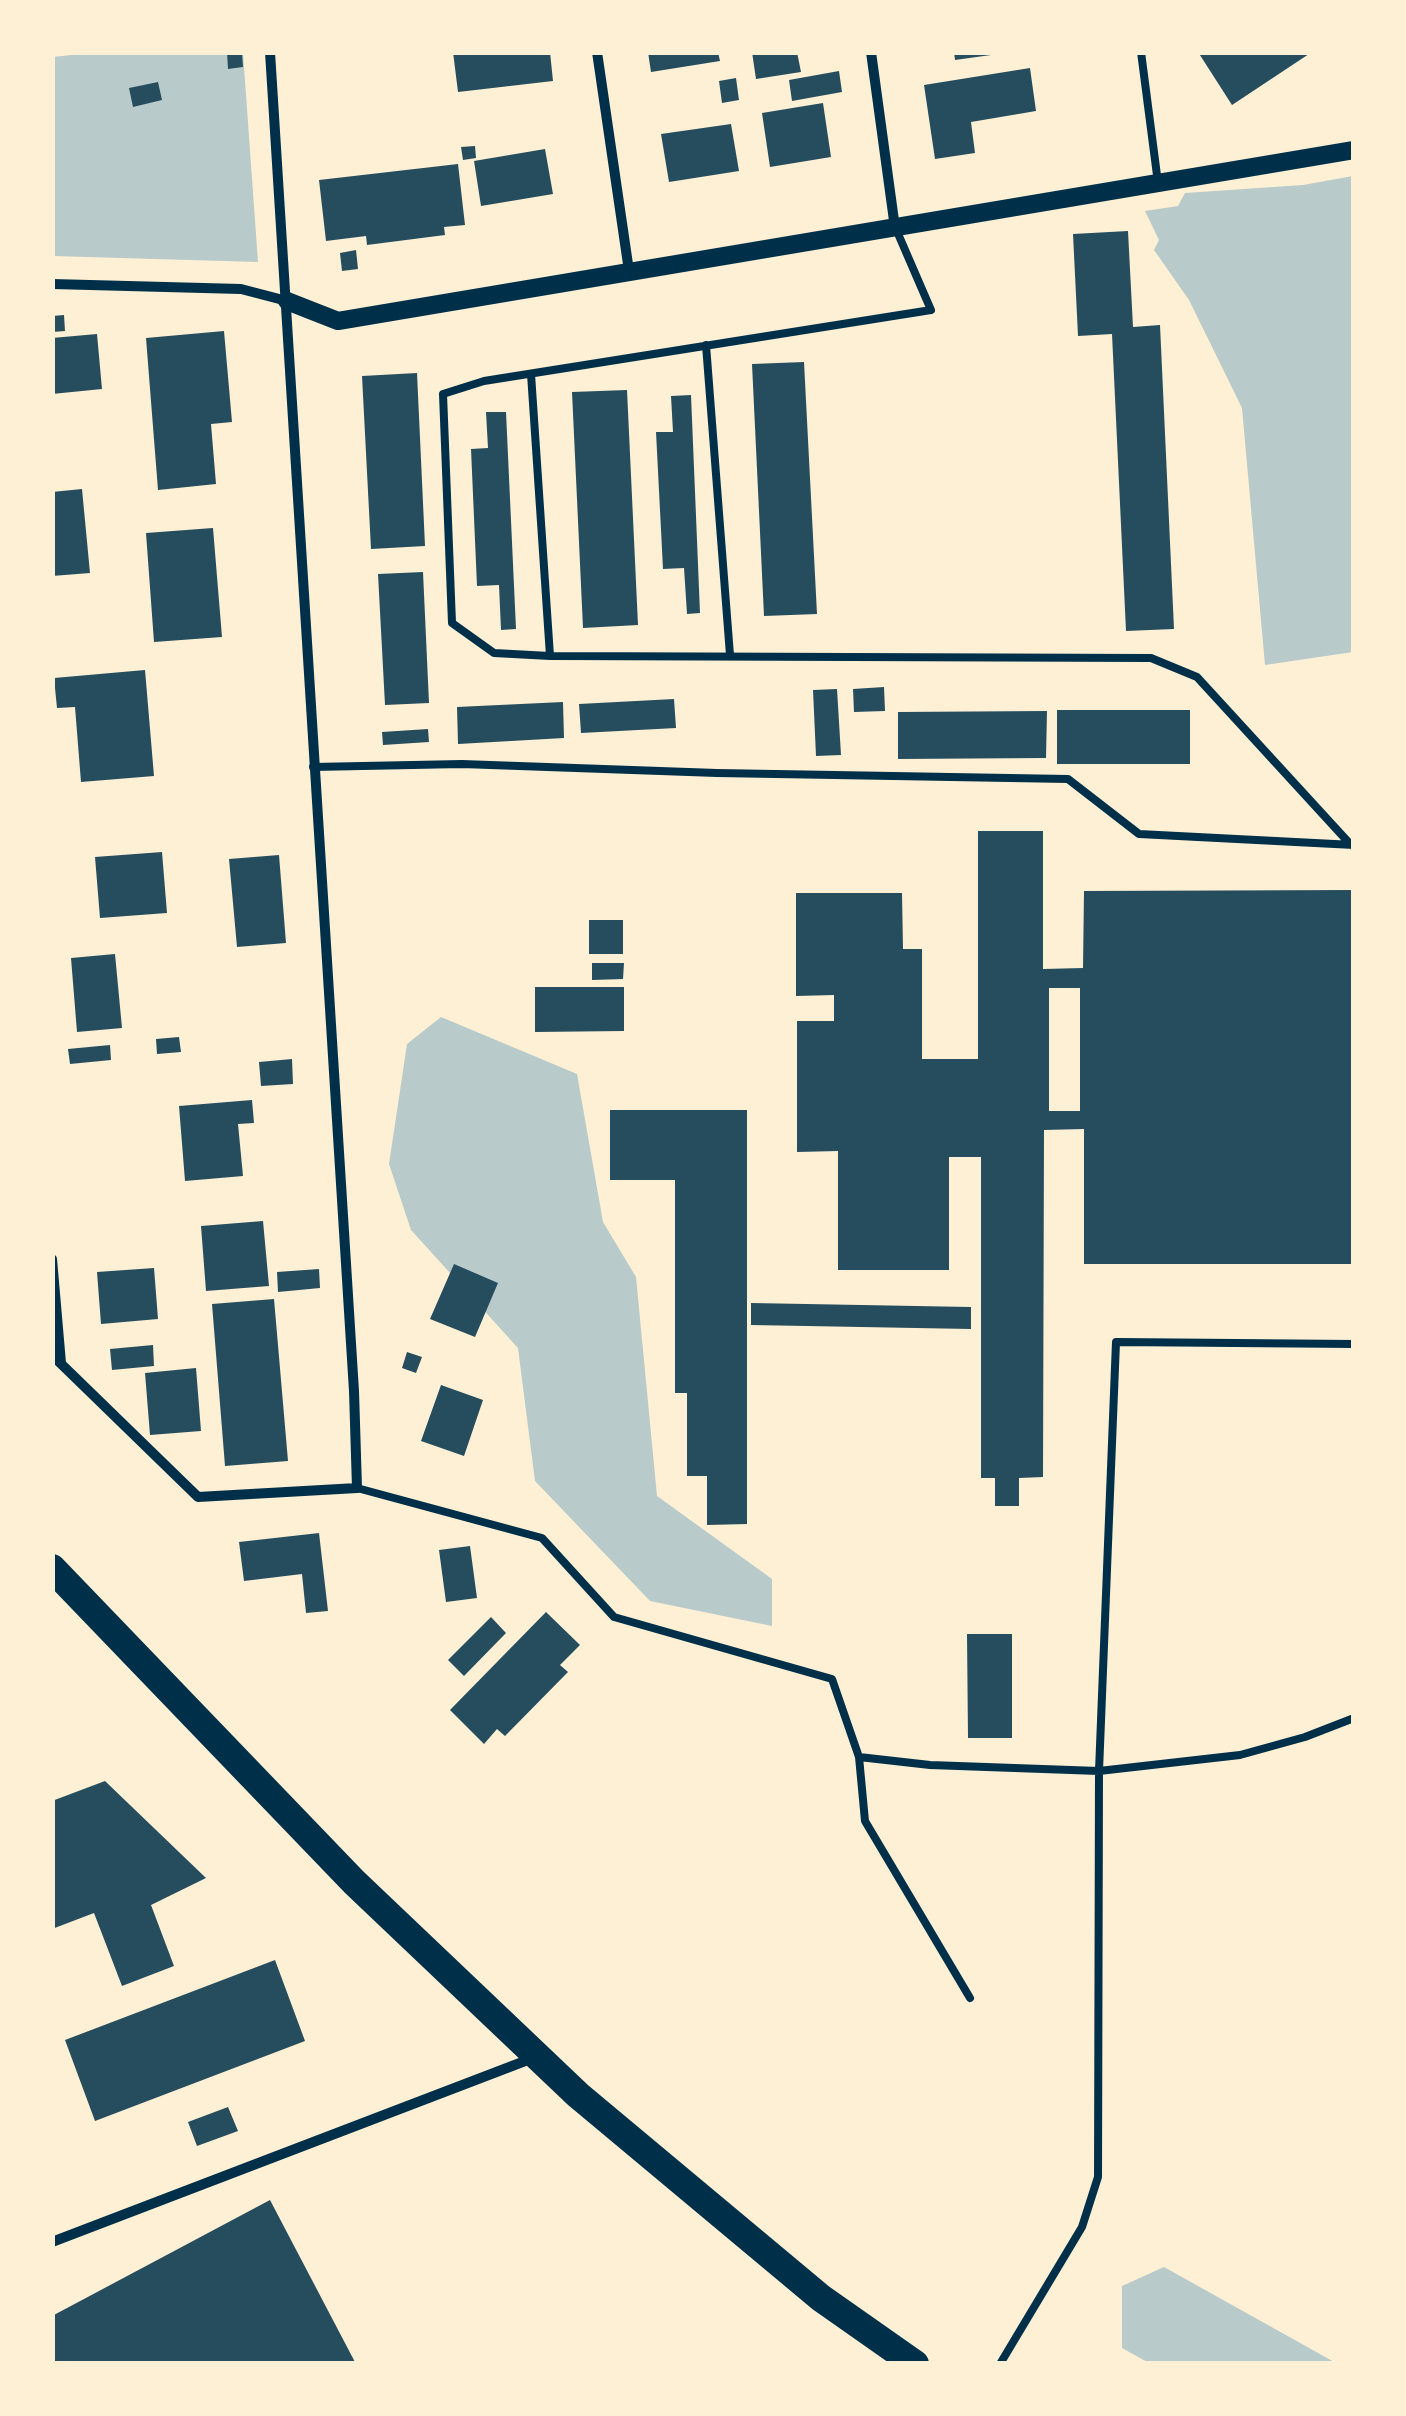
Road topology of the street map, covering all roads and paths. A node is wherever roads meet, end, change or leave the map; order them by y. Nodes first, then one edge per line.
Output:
1 (270, 52) edge
2 (598, 52) edge
3 (871, 52) edge
4 (1140, 52) edge
5 (1354, 150) edge
6 (1158, 184) junction
7 (895, 228) junction
8 (630, 271) junction
9 (52, 284) edge
10 (287, 302) junction
11 (706, 346) junction
12 (530, 374) junction
13 (730, 655) junction
14 (550, 656) junction
15 (313, 767) junction
16 (1352, 846) edge
17 (52, 1259) edge
18 (1354, 1344) edge
19 (57, 1360) edge
20 (357, 1488) junction
21 (52, 1568) edge
22 (1354, 1718) edge
23 (859, 1758) junction
24 (1099, 1771) junction
25 (970, 1998) dead end
26 (536, 2057) junction
27 (52, 2242) edge
28 (915, 2364) edge
29 (1000, 2364) edge

1 - 10 street
2 - 8 street
3 - 7 street
4 - 6 lane
5 - 6 street
6 - 7 street
7 - 8 street
7 - 11 lane
8 - 10 street
9 - 10 street
10 - 15 street
11 - 12 lane
11 - 13 lane
12 - 14 lane
12 - 14 lane
13 - 14 lane
13 - 16 lane
15 - 16 lane
15 - 20 street
17 - 19 street
18 - 24 lane
19 - 20 street
20 - 23 lane
21 - 26 highway
22 - 24 lane
23 - 24 lane
23 - 25 lane
24 - 29 lane
26 - 27 street
26 - 28 highway

